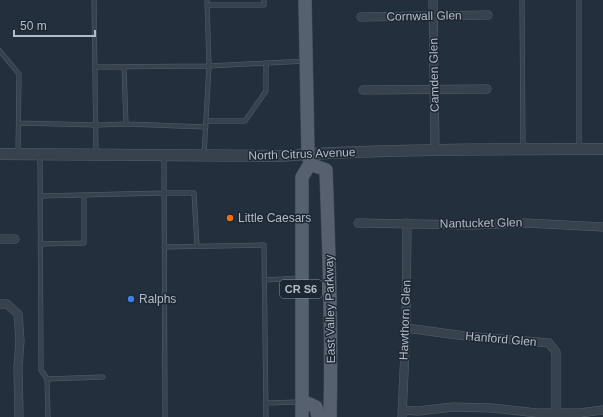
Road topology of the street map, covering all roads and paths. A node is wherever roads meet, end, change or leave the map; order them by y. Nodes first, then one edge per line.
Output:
1 (94, 0) edge
2 (207, 0) edge
3 (264, 0) edge
4 (305, 0) edge
5 (433, 0) edge
6 (522, 0) edge
7 (579, 0) edge
8 (207, 5) junction
9 (488, 15) dead end
10 (434, 16) junction
11 (361, 17) dead end
12 (0, 52) edge
13 (305, 61) junction
14 (266, 63) junction
15 (209, 66) junction
16 (95, 67) junction
17 (124, 67) junction
18 (487, 88) dead end
19 (435, 89) junction
20 (363, 90) dead end
21 (206, 121) junction
22 (18, 123) junction
23 (126, 124) junction
24 (97, 125) junction
25 (206, 127) junction
26 (580, 149) junction
27 (603, 149) edge
28 (435, 150) junction
29 (523, 150) junction
30 (0, 154) edge
31 (18, 154) junction
32 (40, 155) junction
33 (96, 155) junction
34 (164, 155) junction
35 (204, 155) junction
36 (309, 159) junction
37 (164, 193) junction
38 (84, 195) junction
39 (40, 196) junction
40 (358, 223) dead end
41 (407, 223) junction
42 (603, 227) edge
43 (0, 239) edge
44 (15, 239) dead end
45 (40, 244) junction
46 (197, 246) junction
47 (164, 247) junction
48 (301, 278) junction
49 (264, 280) junction
50 (0, 304) edge
51 (406, 328) junction
52 (103, 378) dead end
53 (47, 379) junction
54 (302, 402) junction
55 (266, 403) junction
56 (603, 410) edge
57 (556, 412) junction
58 (402, 413) edge
59 (19, 417) edge
60 (48, 417) edge
61 (165, 417) edge
62 (266, 417) edge
63 (302, 417) edge
64 (318, 417) edge
65 (330, 417) edge

1 - 16 lane
2 - 8 lane
3 - 8 lane
4 - 13 main road, CR S6
5 - 10 street, Camden Glen
6 - 29 lane
7 - 26 lane
8 - 15 lane
9 - 10 street, Cornwall Glen
10 - 11 street, Cornwall Glen
10 - 19 street, Camden Glen
12 - 22 lane
13 - 14 lane
13 - 36 main road, CR S6
14 - 15 lane
14 - 21 lane
15 - 17 lane
15 - 21 lane
16 - 17 lane
16 - 24 lane
17 - 23 lane
18 - 19 street
19 - 20 street
19 - 28 street, Camden Glen
21 - 25 lane
22 - 24 lane
22 - 31 lane
23 - 24 lane
23 - 25 lane
24 - 33 lane
25 - 35 lane
26 - 27 street, North Citrus Avenue
26 - 29 street, North Citrus Avenue
28 - 29 street, North Citrus Avenue
28 - 36 street, North Citrus Avenue
30 - 31 street, North Citrus Avenue
31 - 32 street, North Citrus Avenue
32 - 33 street, North Citrus Avenue
32 - 39 lane
33 - 34 street, North Citrus Avenue
34 - 35 street, North Citrus Avenue
34 - 37 lane
35 - 36 street, North Citrus Avenue
36 - 48 main road, CR S6
36 - 65 main road, East Valley Parkway / CR S6
37 - 38 lane
37 - 46 lane
37 - 47 lane
38 - 39 lane
38 - 45 lane
39 - 45 lane
40 - 41 street, Nantucket Glen
41 - 42 street, Nantucket Glen
41 - 51 street, Hawthorn Glen
43 - 44 street
45 - 53 lane
46 - 47 lane
46 - 49 lane
47 - 61 lane
48 - 49 lane
48 - 54 main road, CR S6
49 - 55 lane
50 - 59 street
51 - 57 street, Hanford Glen
51 - 58 street, Hawthorn Glen
52 - 53 lane
53 - 60 lane
54 - 55 lane
54 - 63 main road, CR S6
54 - 64 main road
55 - 62 lane
56 - 57 street
57 - 58 street

